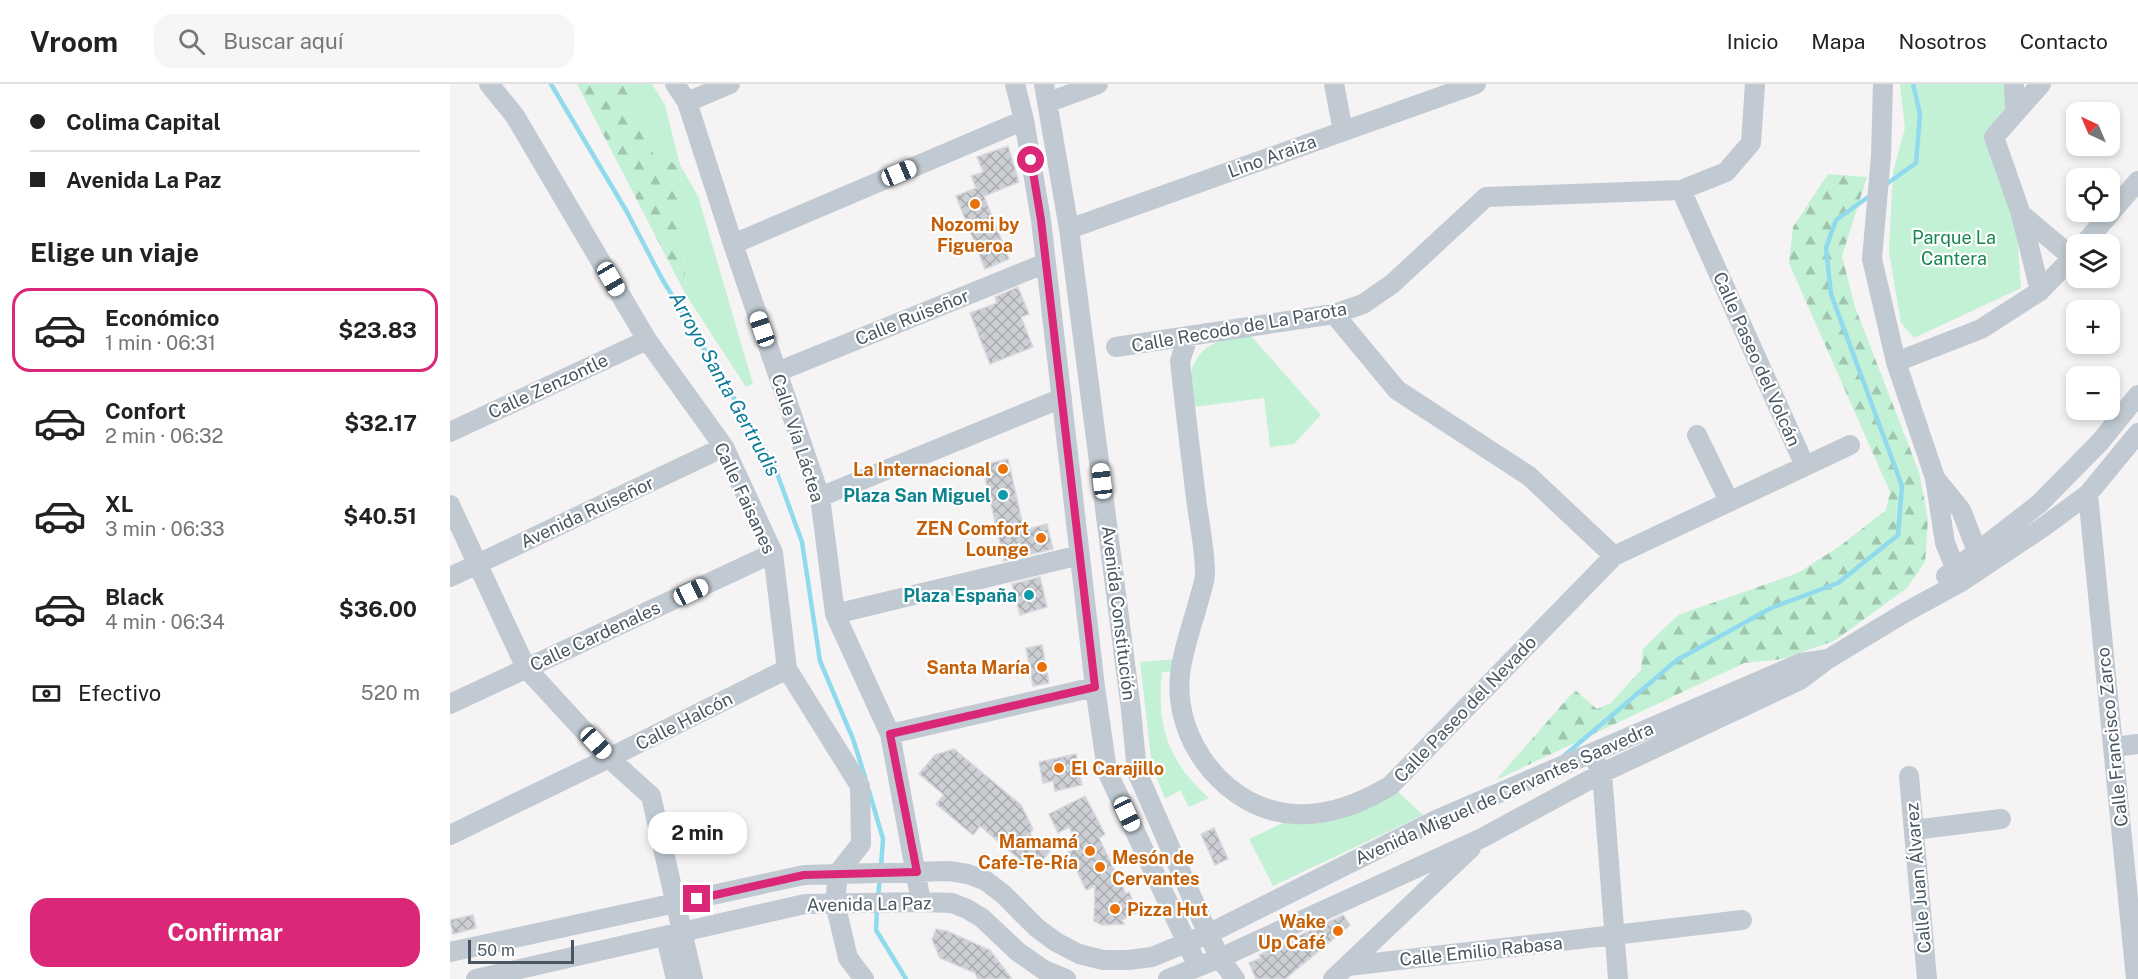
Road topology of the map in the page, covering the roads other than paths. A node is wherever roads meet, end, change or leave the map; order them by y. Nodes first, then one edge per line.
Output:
1 (489, 84) edge
2 (675, 84) edge
3 (730, 84) edge
4 (1015, 84) edge
5 (1098, 84) edge
6 (1334, 84) edge
7 (1476, 84) edge
8 (1755, 84) edge
9 (1883, 84) edge
10 (2014, 84) edge
11 (2041, 84) edge
12 (1046, 93) edge
13 (687, 102) junction
14 (2015, 113) junction
15 (1024, 120) junction
16 (1343, 131) junction
17 (2138, 181) edge
18 (1681, 190) junction
19 (2021, 214) junction
20 (1069, 229) junction
21 (2093, 234) edge
22 (733, 244) junction
23 (2066, 244) edge
24 (1046, 263) junction
25 (2066, 264) edge
26 (2040, 291) junction
27 (1334, 314) junction
28 (1188, 337) junction
29 (647, 340) junction
30 (1116, 347) dead end
31 (1896, 362) junction
32 (777, 372) junction
33 (2138, 395) edge
34 (1062, 398) junction
35 (450, 432) edge
36 (2138, 433) edge
37 (1697, 435) dead end
38 (1850, 445) dead end
39 (724, 447) junction
40 (1805, 466) junction
41 (1935, 478) junction
42 (2088, 494) junction
43 (820, 497) junction
44 (1729, 501) junction
45 (450, 505) edge
46 (773, 553) junction
47 (1080, 555) junction
48 (1614, 556) junction
49 (1980, 560) junction
50 (477, 564) junction
51 (1958, 575) junction
52 (450, 577) edge
53 (835, 614) junction
54 (1828, 659) junction
55 (526, 668) junction
56 (787, 669) junction
57 (1095, 687) junction
58 (450, 704) edge
59 (1131, 710) junction
60 (1099, 716) junction
61 (890, 734) junction
62 (2138, 744) edge
63 (2114, 747) junction
64 (1592, 754) junction
65 (609, 758) junction
66 (1602, 773) junction
67 (1909, 776) dead end
68 (2001, 819) dead end
69 (1914, 830) junction
70 (1413, 831) junction
71 (450, 835) edge
72 (1482, 838) junction
73 (1426, 863) junction
74 (917, 872) junction
75 (838, 873) junction
76 (921, 902) junction
77 (676, 903) junction
78 (835, 903) junction
79 (1742, 920) dead end
80 (1208, 934) junction
81 (674, 935) junction
82 (1614, 936) junction
83 (1187, 944) junction
84 (450, 952) edge
85 (1220, 958) junction
86 (1348, 966) junction
87 (1202, 973) edge
88 (476, 979) edge
89 (676, 979) edge
90 (693, 979) edge
91 (864, 979) edge
92 (1066, 979) edge
93 (1168, 979) edge
94 (1235, 979) edge
95 (1333, 979) edge
96 (1618, 979) edge
97 (1927, 979) edge
98 (2136, 979) edge

1 - 29 street, Calle Faisanes
2 - 13 street, Calle Vía Láctea
3 - 13 street
4 - 15 street, Avenida Constitución
5 - 12 street
6 - 16 street
7 - 16 street, Lino Araiza
8 - 18 street, Calle Recodo de La Parota
9 - 31 street
10 - 14 street
11 - 14 street
12 - 20 street, Avenida Constitución
13 - 22 street, Calle Vía Láctea
14 - 19 street
15 - 22 street
15 - 24 street, Avenida Constitución
16 - 20 street, Lino Araiza
17 - 21 street
18 - 27 street, Calle Recodo de La Parota
18 - 40 street, Calle Paseo del Volcán
19 - 23 street
19 - 26 street
20 - 59 street, Avenida Constitución
22 - 32 street, Calle Vía Láctea
24 - 32 street, Calle Ruiseñor
24 - 34 street, Avenida Constitución
25 - 26 street
26 - 31 street
27 - 28 street, Calle Recodo de La Parota
27 - 48 street
28 - 30 street, Calle Recodo de La Parota
28 - 48 street, Calle Paseo del Nevado
29 - 35 street, Calle Zenzontle
29 - 39 street, Calle Faisanes
31 - 41 street
32 - 43 street, Calle Vía Láctea
33 - 49 street, Avenida Miguel de Cervantes Saavedra
34 - 43 street
34 - 47 street, Avenida Constitución
36 - 42 street, Avenida Miguel de Cervantes Saavedra
37 - 44 street
38 - 40 street
39 - 46 street, Calle Faisanes
39 - 50 street, Avenida Ruiseñor
40 - 44 street, Calle Paseo del Volcán
41 - 49 street
41 - 51 street
42 - 49 street, Avenida Miguel de Cervantes Saavedra
42 - 63 street, Calle Francisco Zarco
43 - 53 street, Calle Vía Láctea
44 - 48 street, Calle Paseo del Volcán
45 - 50 street
46 - 55 street, Calle Cardenales
46 - 56 street, Calle Faisanes
47 - 53 street
47 - 57 street, Avenida Constitución
49 - 51 street, Avenida Miguel de Cervantes Saavedra
50 - 52 street, Avenida Ruiseñor
50 - 55 street
51 - 54 street, Avenida Miguel de Cervantes Saavedra
53 - 61 street, Calle Vía Láctea
54 - 64 street, Avenida Miguel de Cervantes Saavedra
54 - 66 street, Avenida Miguel de Cervantes Saavedra
55 - 58 street, Calle Cardenales
55 - 65 street
56 - 65 street, Calle Halcón
56 - 75 street, Calle Faisanes
57 - 60 street, Avenida Constitución
57 - 61 street
59 - 60 street
59 - 80 street, Avenida Constitución
60 - 83 street, Avenida Constitución
61 - 74 street, Calle Vía Láctea
62 - 63 street
63 - 98 street, Calle Francisco Zarco
64 - 66 street
64 - 70 street, Avenida Miguel de Cervantes Saavedra
65 - 71 street, Calle Halcón
65 - 77 street
66 - 72 street, Avenida Miguel de Cervantes Saavedra
66 - 82 street
67 - 69 street, Calle Juan Álvarez
68 - 69 street
69 - 97 street, Calle Juan Álvarez
70 - 73 street
70 - 80 street, Avenida Miguel de Cervantes Saavedra
72 - 73 street, Avenida Miguel de Cervantes Saavedra
72 - 86 street
73 - 85 street, Avenida Miguel de Cervantes Saavedra
74 - 75 street, Avenida La Paz
74 - 76 street, Calle Vía Láctea
74 - 83 street, Avenida La Paz
75 - 77 street, Avenida La Paz
75 - 78 street
76 - 78 street, Avenida La Paz
76 - 92 street, Avenida La Paz
77 - 81 street
77 - 84 street, Avenida La Paz
78 - 81 street, Avenida La Paz
78 - 91 street
79 - 82 street, Calle Emilio Rabasa
80 - 83 street, Avenida Miguel de Cervantes Saavedra
80 - 85 street, Avenida Constitución
81 - 88 street, Avenida La Paz
81 - 89 street
81 - 90 street
82 - 86 street, Calle Emilio Rabasa
82 - 96 street
83 - 87 street, Avenida Constitución
85 - 87 street, Avenida Miguel de Cervantes Saavedra
85 - 94 street, Avenida Constitución
86 - 95 street
87 - 93 street

